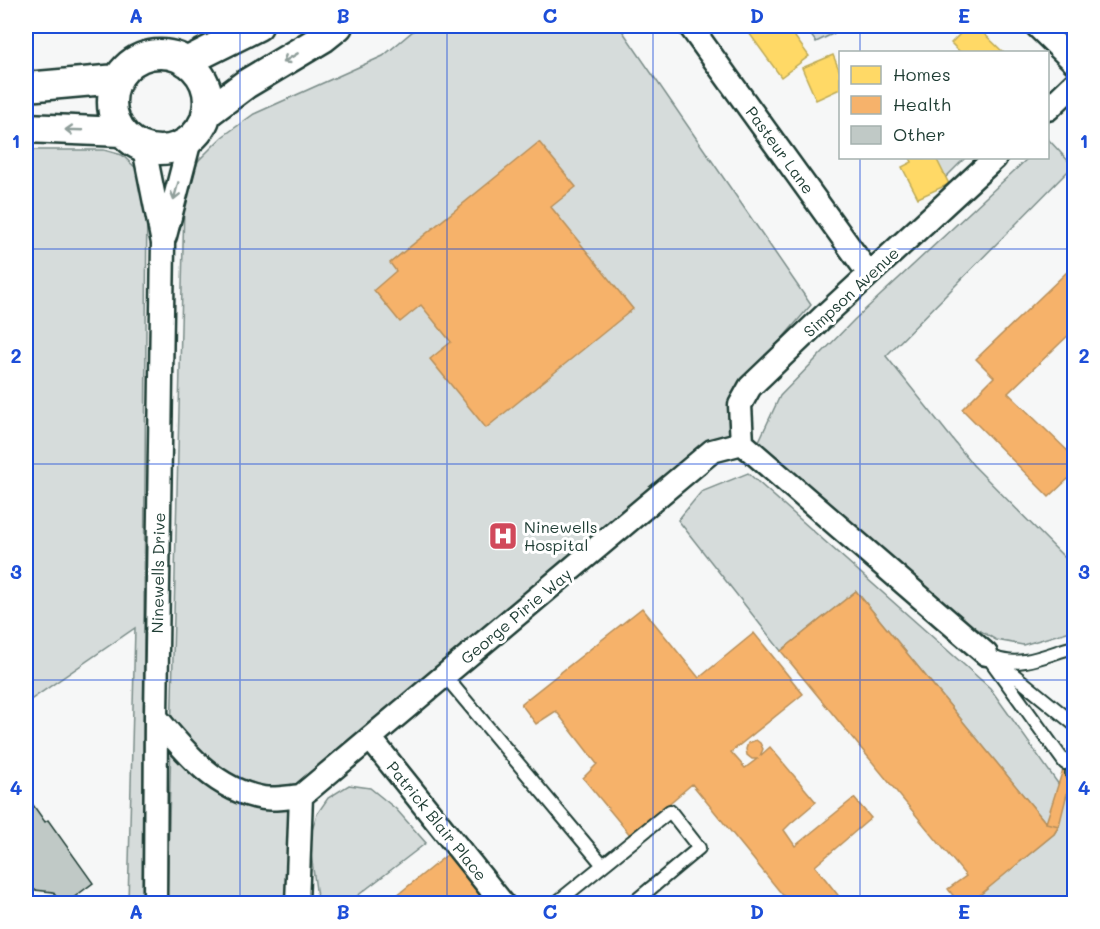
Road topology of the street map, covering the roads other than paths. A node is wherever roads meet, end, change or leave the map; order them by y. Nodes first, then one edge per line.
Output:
1 (258, 26) edge
2 (338, 26) edge
3 (690, 26) edge
4 (1037, 26) edge
5 (186, 62) junction
6 (1074, 62) edge
7 (117, 79) junction
8 (1074, 84) edge
9 (26, 87) edge
10 (1049, 107) edge
11 (206, 114) junction
12 (26, 128) edge
13 (122, 132) junction
14 (190, 140) junction
15 (144, 148) junction
16 (994, 159) edge
17 (163, 243) junction
18 (869, 274) junction
19 (742, 443) junction
20 (1074, 647) edge
21 (986, 654) junction
22 (445, 676) junction
23 (156, 717) junction
24 (1074, 724) edge
25 (370, 738) junction
26 (1070, 771) edge
27 (301, 796) junction
28 (603, 865) junction
29 (155, 903) edge
30 (297, 903) edge
31 (503, 903) edge
32 (555, 903) edge
33 (632, 903) edge

1 - 5 street
2 -> 11 street
3 - 18 street, Pasteur Lane
4 - 6 street
5 - 7 street
5 - 11 street
7 - 9 street
7 - 13 street
8 - 10 street
11 - 14 street
13 -> 12 street
13 - 15 street
14 - 15 street
14 -> 17 street, Ninewells Drive
15 - 17 street, Ninewells Drive
16 - 18 street, Simpson Avenue
17 - 23 street, Ninewells Drive
18 - 19 street, Simpson Avenue
19 - 21 street
19 - 22 street, George Pirie Way
20 - 21 lane
21 - 24 lane
21 - 26 lane
22 - 25 street, George Pirie Way
22 - 28 lane
23 - 27 street
23 - 29 street, Ninewells Drive
25 - 27 street, George Pirie Way
25 - 31 street, Patrick Blair Place
27 - 30 street
28 - 32 lane
28 - 33 lane

